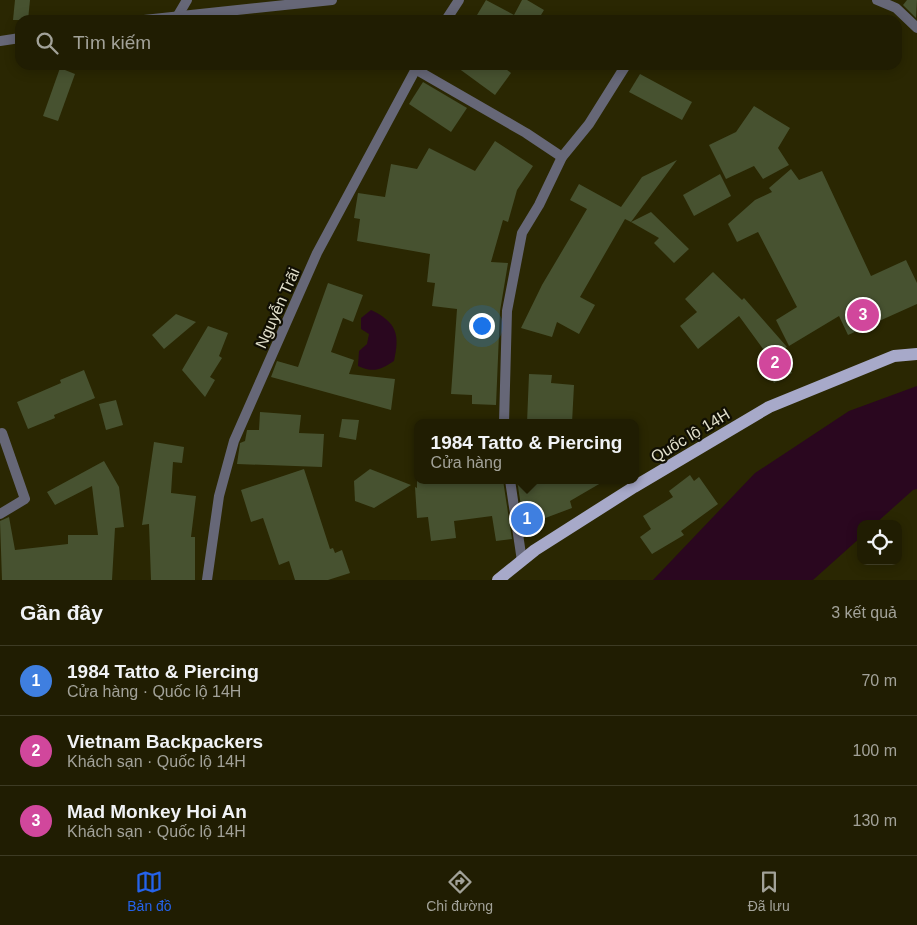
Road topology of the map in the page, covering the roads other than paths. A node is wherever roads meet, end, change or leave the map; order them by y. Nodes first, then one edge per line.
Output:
1 (187, 0) edge
2 (332, 0) edge
3 (458, 0) edge
4 (877, 0) edge
5 (178, 15) edge
6 (195, 15) edge
7 (449, 15) edge
8 (917, 28) edge
9 (15, 39) edge
10 (0, 41) edge
11 (415, 70) edge
12 (422, 70) edge
13 (623, 70) edge
14 (562, 157) junction
15 (917, 354) edge
16 (504, 419) edge
17 (2, 433) dead end
18 (511, 484) edge
19 (0, 514) edge
20 (522, 561) junction
21 (207, 580) edge
22 (498, 580) edge

1 - 5 street
2 - 6 street
3 - 7 street
4 - 8 street
9 - 10 street
11 - 21 street, Nguyễn Trãi
12 - 14 street
13 - 14 street
14 - 16 street
15 - 20 main road, Quốc lộ 14H
17 - 19 street
18 - 20 street
20 - 22 main road, Quốc lộ 14H

